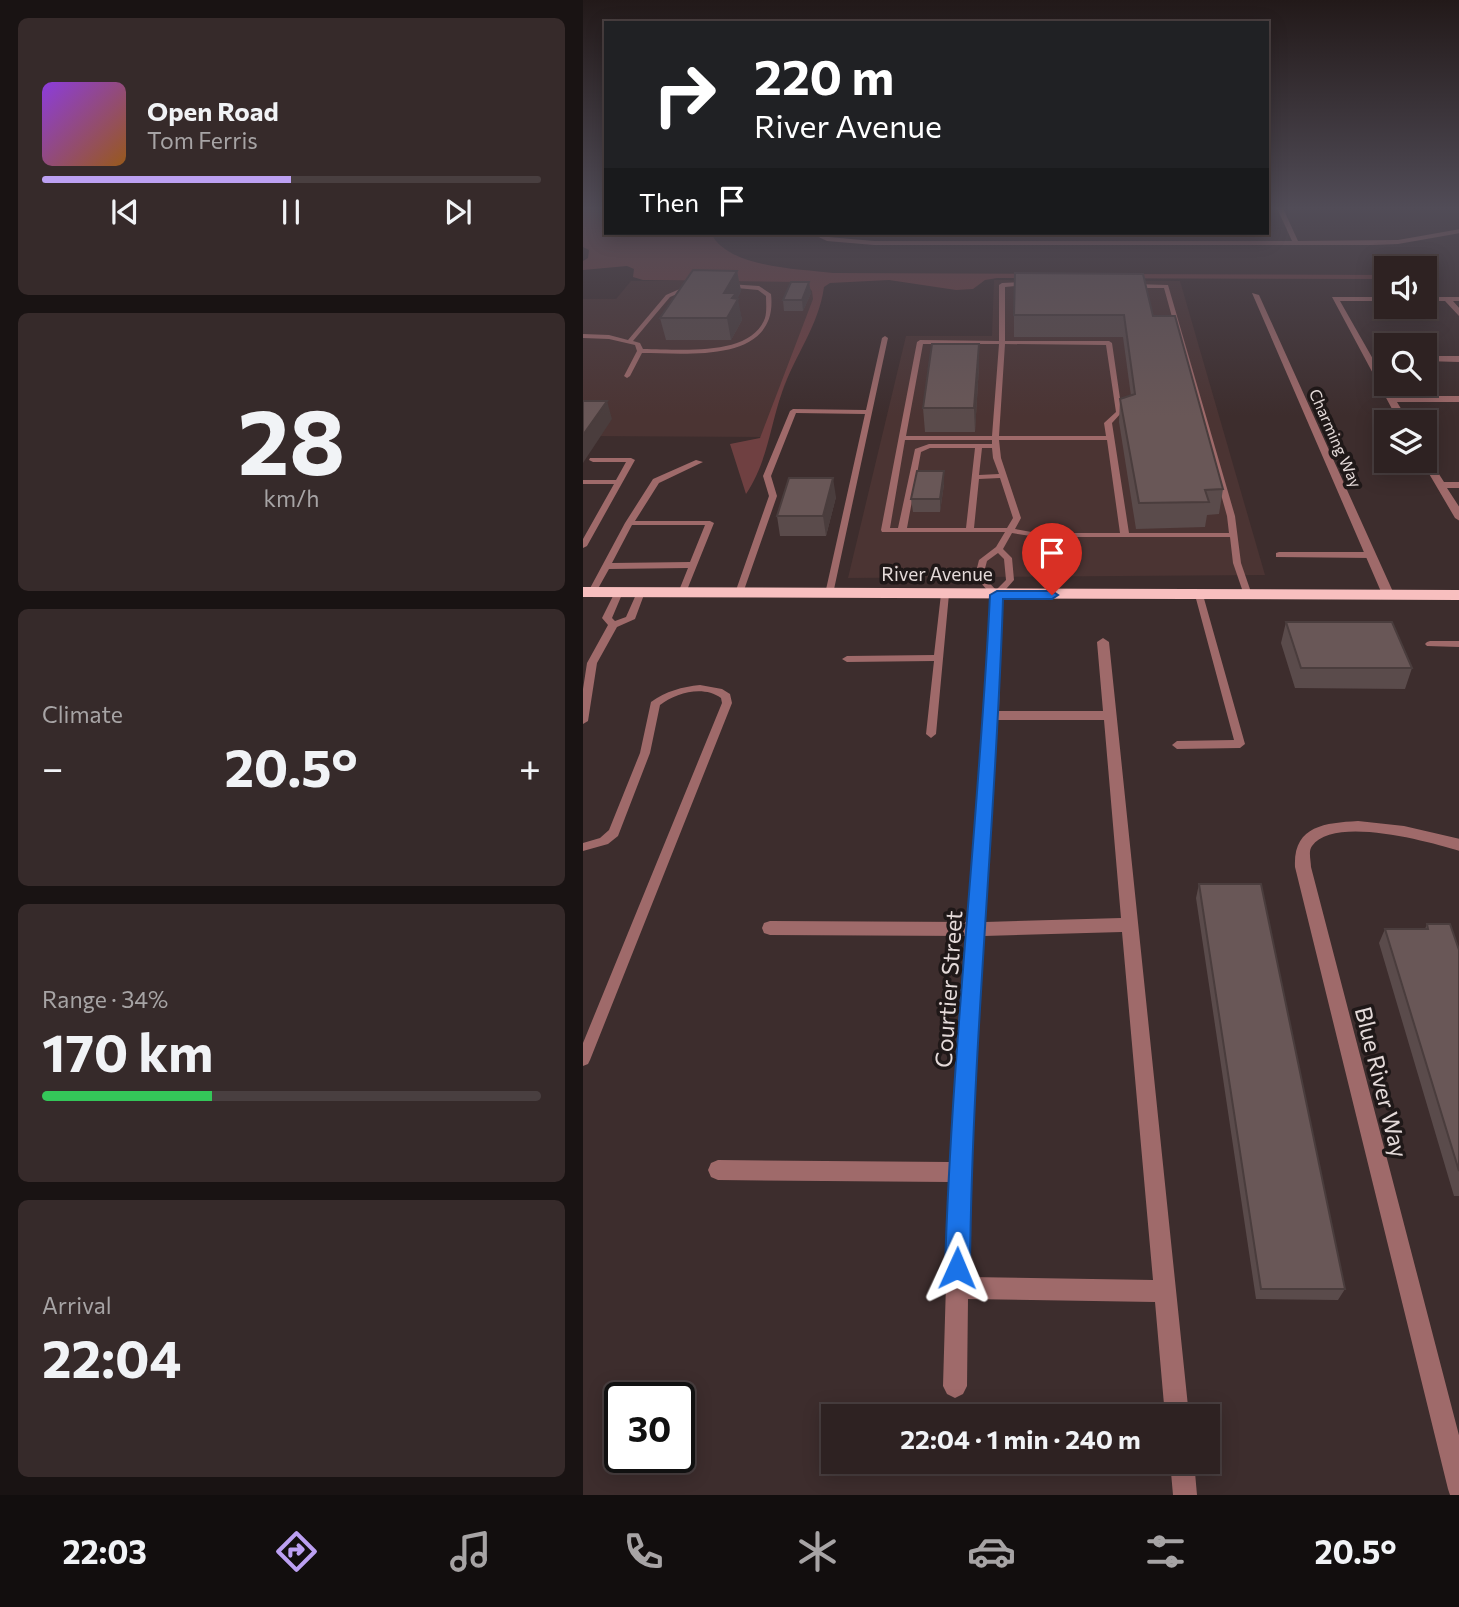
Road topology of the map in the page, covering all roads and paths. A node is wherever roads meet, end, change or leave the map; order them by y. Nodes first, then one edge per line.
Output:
1 (1035, 284) edge
2 (696, 286) edge
3 (721, 286) edge
4 (1127, 286) edge
5 (1254, 295) dead end
6 (1374, 299) edge
7 (1437, 299) edge
8 (1447, 299) junction
9 (1459, 299) edge
10 (1459, 315) edge
11 (583, 337) edge
12 (886, 338) dead end
13 (630, 341) junction
14 (958, 342) junction
15 (1002, 342) junction
16 (640, 351) junction
17 (957, 353) edge
18 (1437, 359) edge
19 (1459, 359) edge
20 (627, 376) dead end
21 (1391, 399) junction
22 (1459, 400) edge
23 (1397, 410) edge
24 (869, 412) junction
25 (904, 438) junction
26 (1111, 438) junction
27 (996, 442) junction
28 (979, 446) junction
29 (593, 460) dead end
30 (699, 463) dead end
31 (1433, 473) edge
32 (1002, 476) junction
33 (974, 477) junction
34 (583, 482) edge
35 (618, 482) junction
36 (1439, 485) junction
37 (1459, 485) edge
38 (1459, 518) edge
39 (629, 523) junction
40 (902, 530) junction
41 (970, 530) junction
42 (1008, 530) junction
43 (1232, 535) junction
44 (1125, 536) junction
45 (583, 546) edge
46 (999, 549) junction
47 (1279, 555) dead end
48 (1371, 555) junction
49 (606, 565) junction
50 (693, 565) junction
51 (588, 592) edge
52 (619, 592) junction
53 (641, 592) junction
54 (682, 593) junction
55 (739, 593) junction
56 (829, 594) junction
57 (945, 594) junction
58 (1388, 594) junction
59 (1459, 594) edge
60 (997, 595) junction
61 (1199, 595) junction
62 (1248, 595) junction
63 (613, 625) junction
64 (1103, 642) dead end
65 (1430, 644) dead end
66 (1459, 644) edge
67 (939, 658) junction
68 (847, 659) dead end
69 (585, 696) edge
70 (992, 715) junction
71 (1110, 716) junction
72 (583, 721) edge
73 (931, 734) dead end
74 (1177, 745) dead end
75 (1459, 845) edge
76 (583, 847) edge
77 (1130, 925) junction
78 (770, 928) dead end
79 (976, 929) junction
80 (583, 1060) edge
81 (718, 1170) dead end
82 (959, 1172) junction
83 (957, 1288) junction
84 (1163, 1291) junction
85 (955, 1386) dead end
86 (1176, 1404) edge
87 (1183, 1474) edge
88 (1459, 1489) edge
89 (1185, 1495) edge

1 - 15 lane
2 - 13 lane
3 - 16 lane
4 - 43 lane
5 - 48 street, Charming Way
6 - 21 street
7 - 8 street
8 - 9 street
8 - 10 street
11 - 13 lane
12 - 24 lane
13 - 16 lane
14 - 15 lane
14 - 17 lane
14 - 25 lane
15 - 26 lane
15 - 27 lane
16 - 20 lane
18 - 19 street
21 - 22 street
21 - 23 street
24 - 55 lane
24 - 56 lane
25 - 27 lane
25 - 40 lane
26 - 27 lane
26 - 44 lane
27 - 28 lane
27 - 32 lane
28 - 33 lane
28 - 40 lane
29 - 35 lane
30 - 39 lane
31 - 36 street
32 - 33 lane
32 - 42 lane
33 - 41 lane
34 - 35 lane
35 - 45 lane
36 - 37 street
36 - 38 street
39 - 49 lane
39 - 50 lane
40 - 41 lane
41 - 42 lane
42 - 44 lane
42 - 46 lane
43 - 44 lane
43 - 62 lane
46 - 60 lane
46 - 60 lane
47 - 48 lane
48 - 58 street, Charming Way
49 - 50 lane
49 - 51 lane
50 - 54 lane
51 - 52 highway, River Avenue
52 - 53 highway, River Avenue
52 - 63 lane
53 - 54 highway, River Avenue
53 - 63 lane
54 - 55 highway, River Avenue
55 - 56 highway, River Avenue
56 - 57 highway, River Avenue
57 - 60 highway, River Avenue
57 - 67 lane
58 - 59 highway, River Avenue
58 - 62 highway, River Avenue
60 - 61 highway, River Avenue
60 - 70 street, Courtier Street
61 - 62 highway, River Avenue
61 - 74 lane
63 - 69 lane
64 - 71 street
65 - 66 lane
67 - 68 lane
67 - 73 lane
69 - 72 lane
70 - 71 street
70 - 79 street, Courtier Street
71 - 77 street
75 - 88 street, Blue River Way
76 - 80 lane
77 - 79 street
77 - 84 street
78 - 79 street
79 - 82 street, Courtier Street
81 - 82 street
82 - 83 street, Courtier Street
83 - 84 street
83 - 85 street, Courtier Street
84 - 86 street
87 - 89 street

